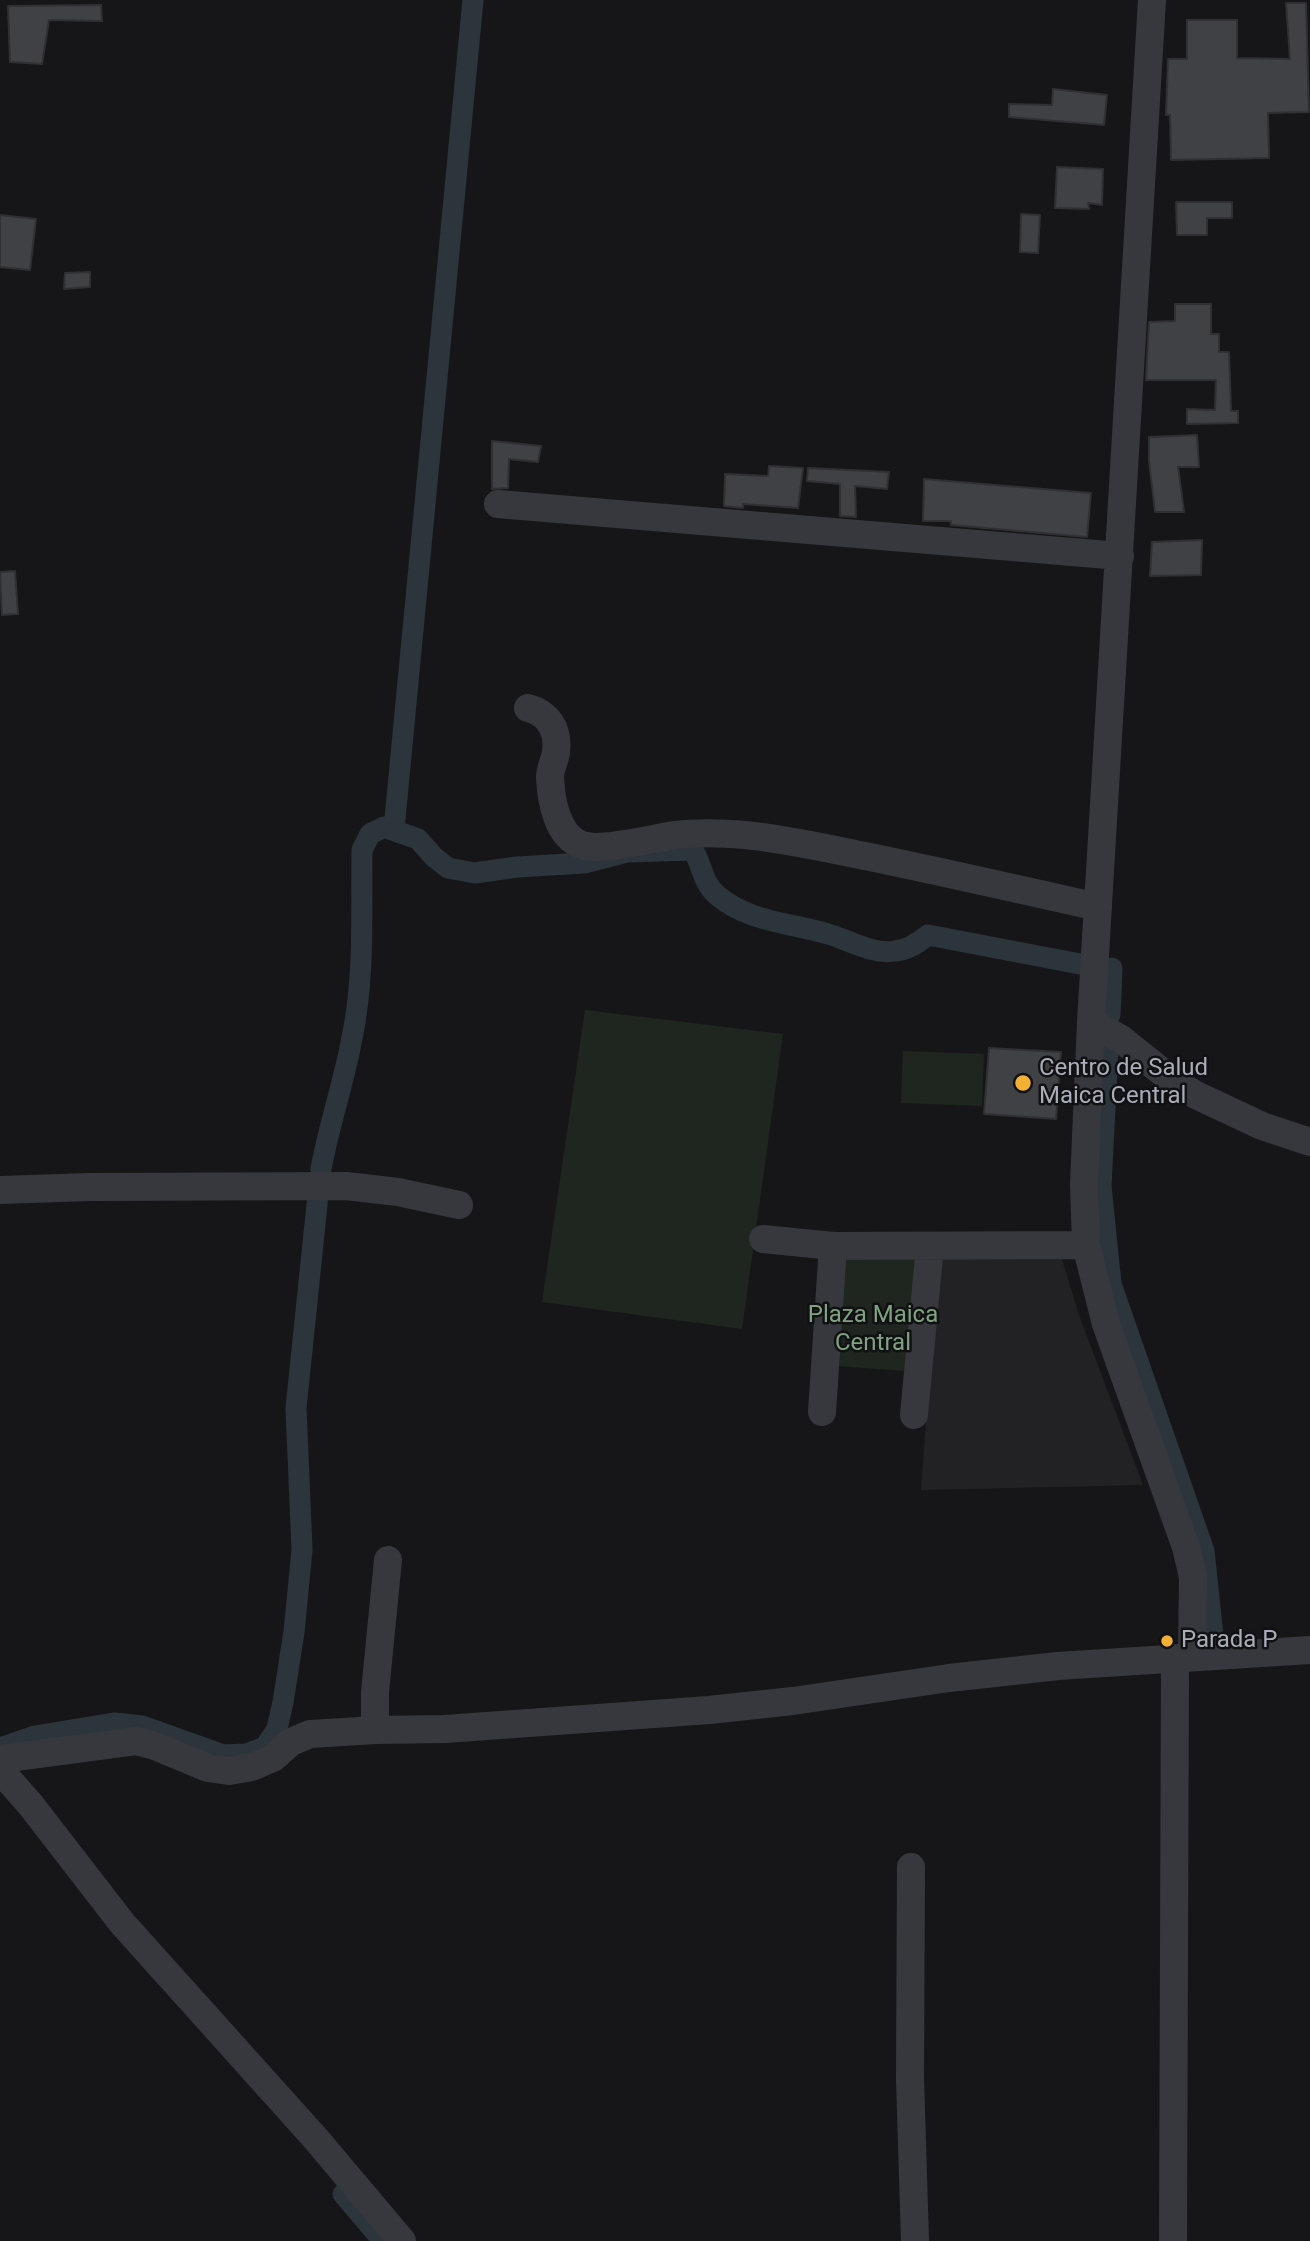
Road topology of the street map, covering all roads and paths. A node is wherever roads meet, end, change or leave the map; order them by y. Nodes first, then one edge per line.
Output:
1 (1152, 0) edge
2 (498, 504) dead end
3 (1120, 556) junction
4 (528, 708) dead end
5 (1098, 907) junction
6 (1090, 1022) junction
7 (1310, 1142) edge
8 (0, 1190) edge
9 (459, 1205) dead end
10 (763, 1239) dead end
11 (833, 1245) junction
12 (1086, 1245) junction
13 (930, 1246) junction
14 (822, 1412) dead end
15 (914, 1415) dead end
16 (388, 1560) dead end
17 (1310, 1650) edge
18 (1183, 1657) junction
19 (375, 1730) junction
20 (0, 1759) edge
21 (0, 1770) edge
22 (911, 1867) dead end
23 (402, 2241) edge
24 (915, 2241) edge
25 (1173, 2241) edge

1 - 3 street
2 - 3 street
3 - 5 street
4 - 5 street
5 - 6 street
6 - 7 street
6 - 12 street
8 - 9 street
10 - 11 street
11 - 13 street
11 - 14 street
12 - 13 street
12 - 18 street
13 - 15 street
16 - 19 street
17 - 18 street
18 - 19 street
18 - 25 street
19 - 20 street
21 - 23 street
22 - 24 street

